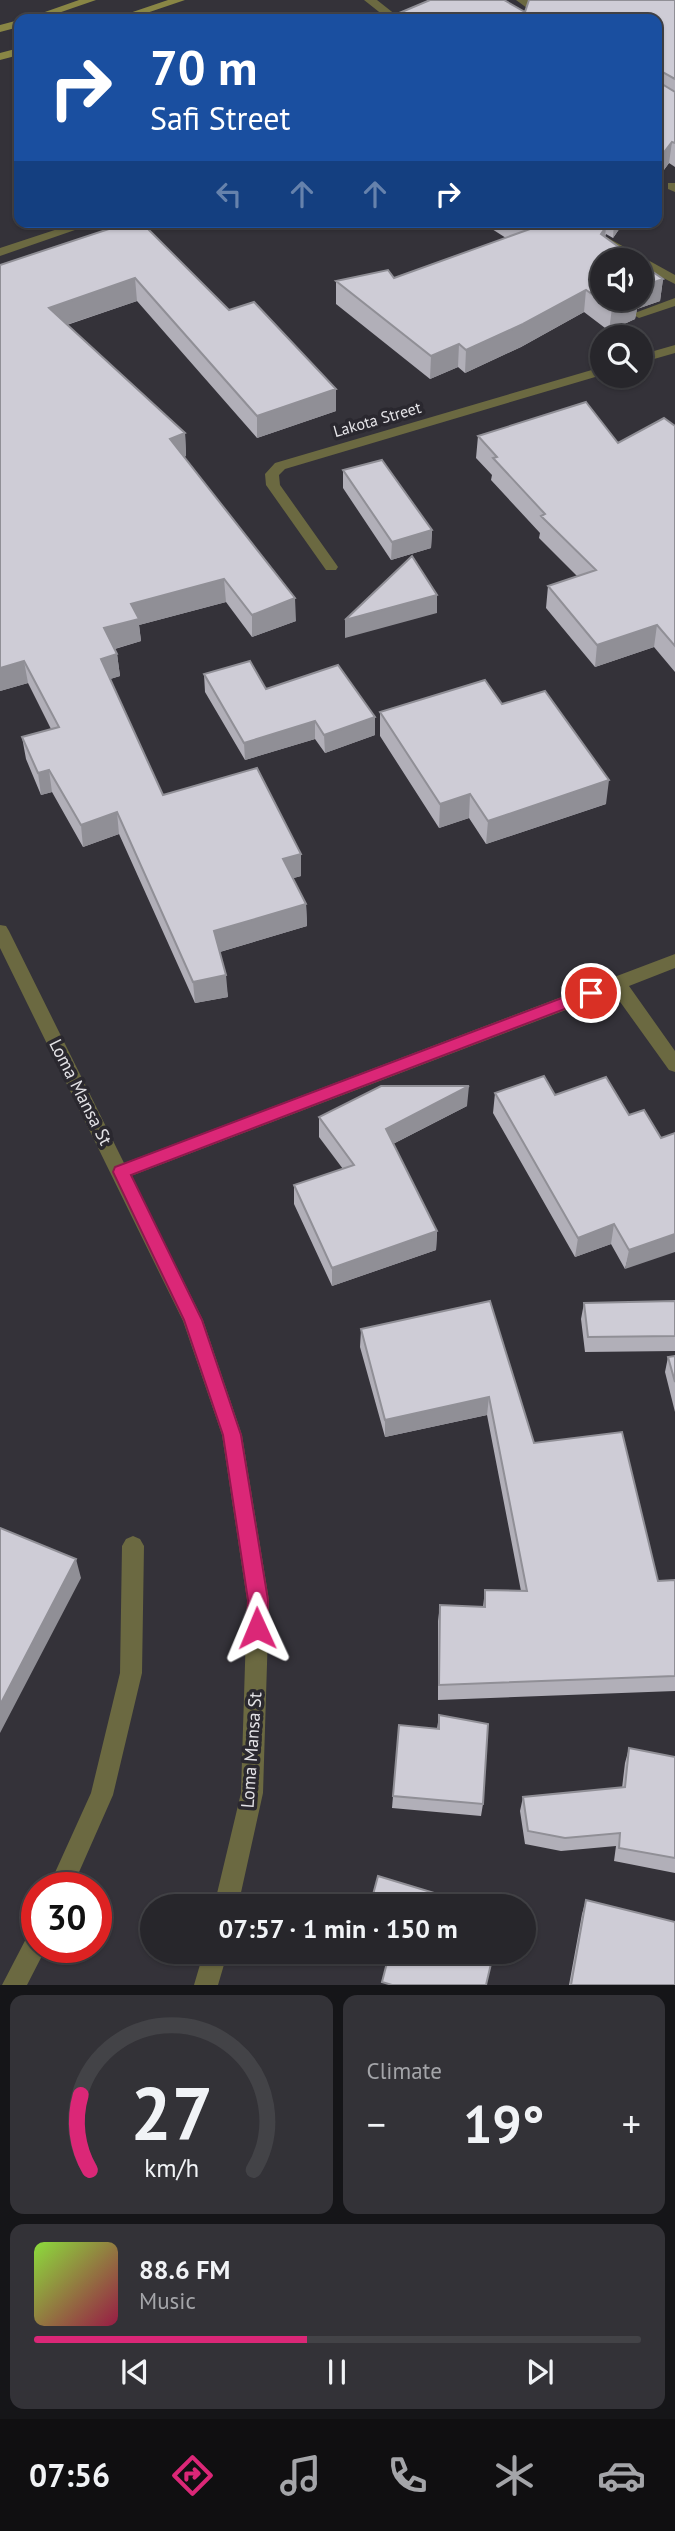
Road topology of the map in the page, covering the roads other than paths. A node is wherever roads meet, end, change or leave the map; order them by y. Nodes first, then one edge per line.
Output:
1 (90, 0) edge
2 (179, 0) edge
3 (370, 0) edge
4 (522, 0) edge
5 (154, 3) edge
6 (47, 14) edge
7 (129, 14) edge
8 (388, 14) edge
9 (542, 14) edge
10 (74, 228) edge
11 (580, 228) edge
12 (616, 248) edge
13 (0, 252) edge
14 (653, 268) edge
15 (675, 280) edge
16 (675, 302) edge
17 (639, 314) dead end
18 (675, 349) edge
19 (653, 355) edge
20 (590, 375) edge
21 (331, 567) dead end
22 (0, 932) edge
23 (675, 961) edge
24 (617, 983) junction
25 (675, 1065) edge
26 (121, 1172) junction
27 (133, 1546) dead end
28 (68, 1872) edge
29 (229, 1894) edge
30 (26, 1963) edge
31 (212, 1964) edge
32 (14, 1985) edge
33 (206, 1985) edge

1 - 6 main road
2 - 5 main road
3 - 8 street
4 - 9 street
5 - 7 main road
10 - 13 street
11 - 12 street
14 - 15 street
16 - 17 street
18 - 19 street
20 - 21 street, Lakota Street
22 - 26 street, Loma Mansa St
23 - 24 street
24 - 25 street
24 - 26 street
26 - 29 street, Loma Mansa St
27 - 28 street
30 - 32 street
31 - 33 street

